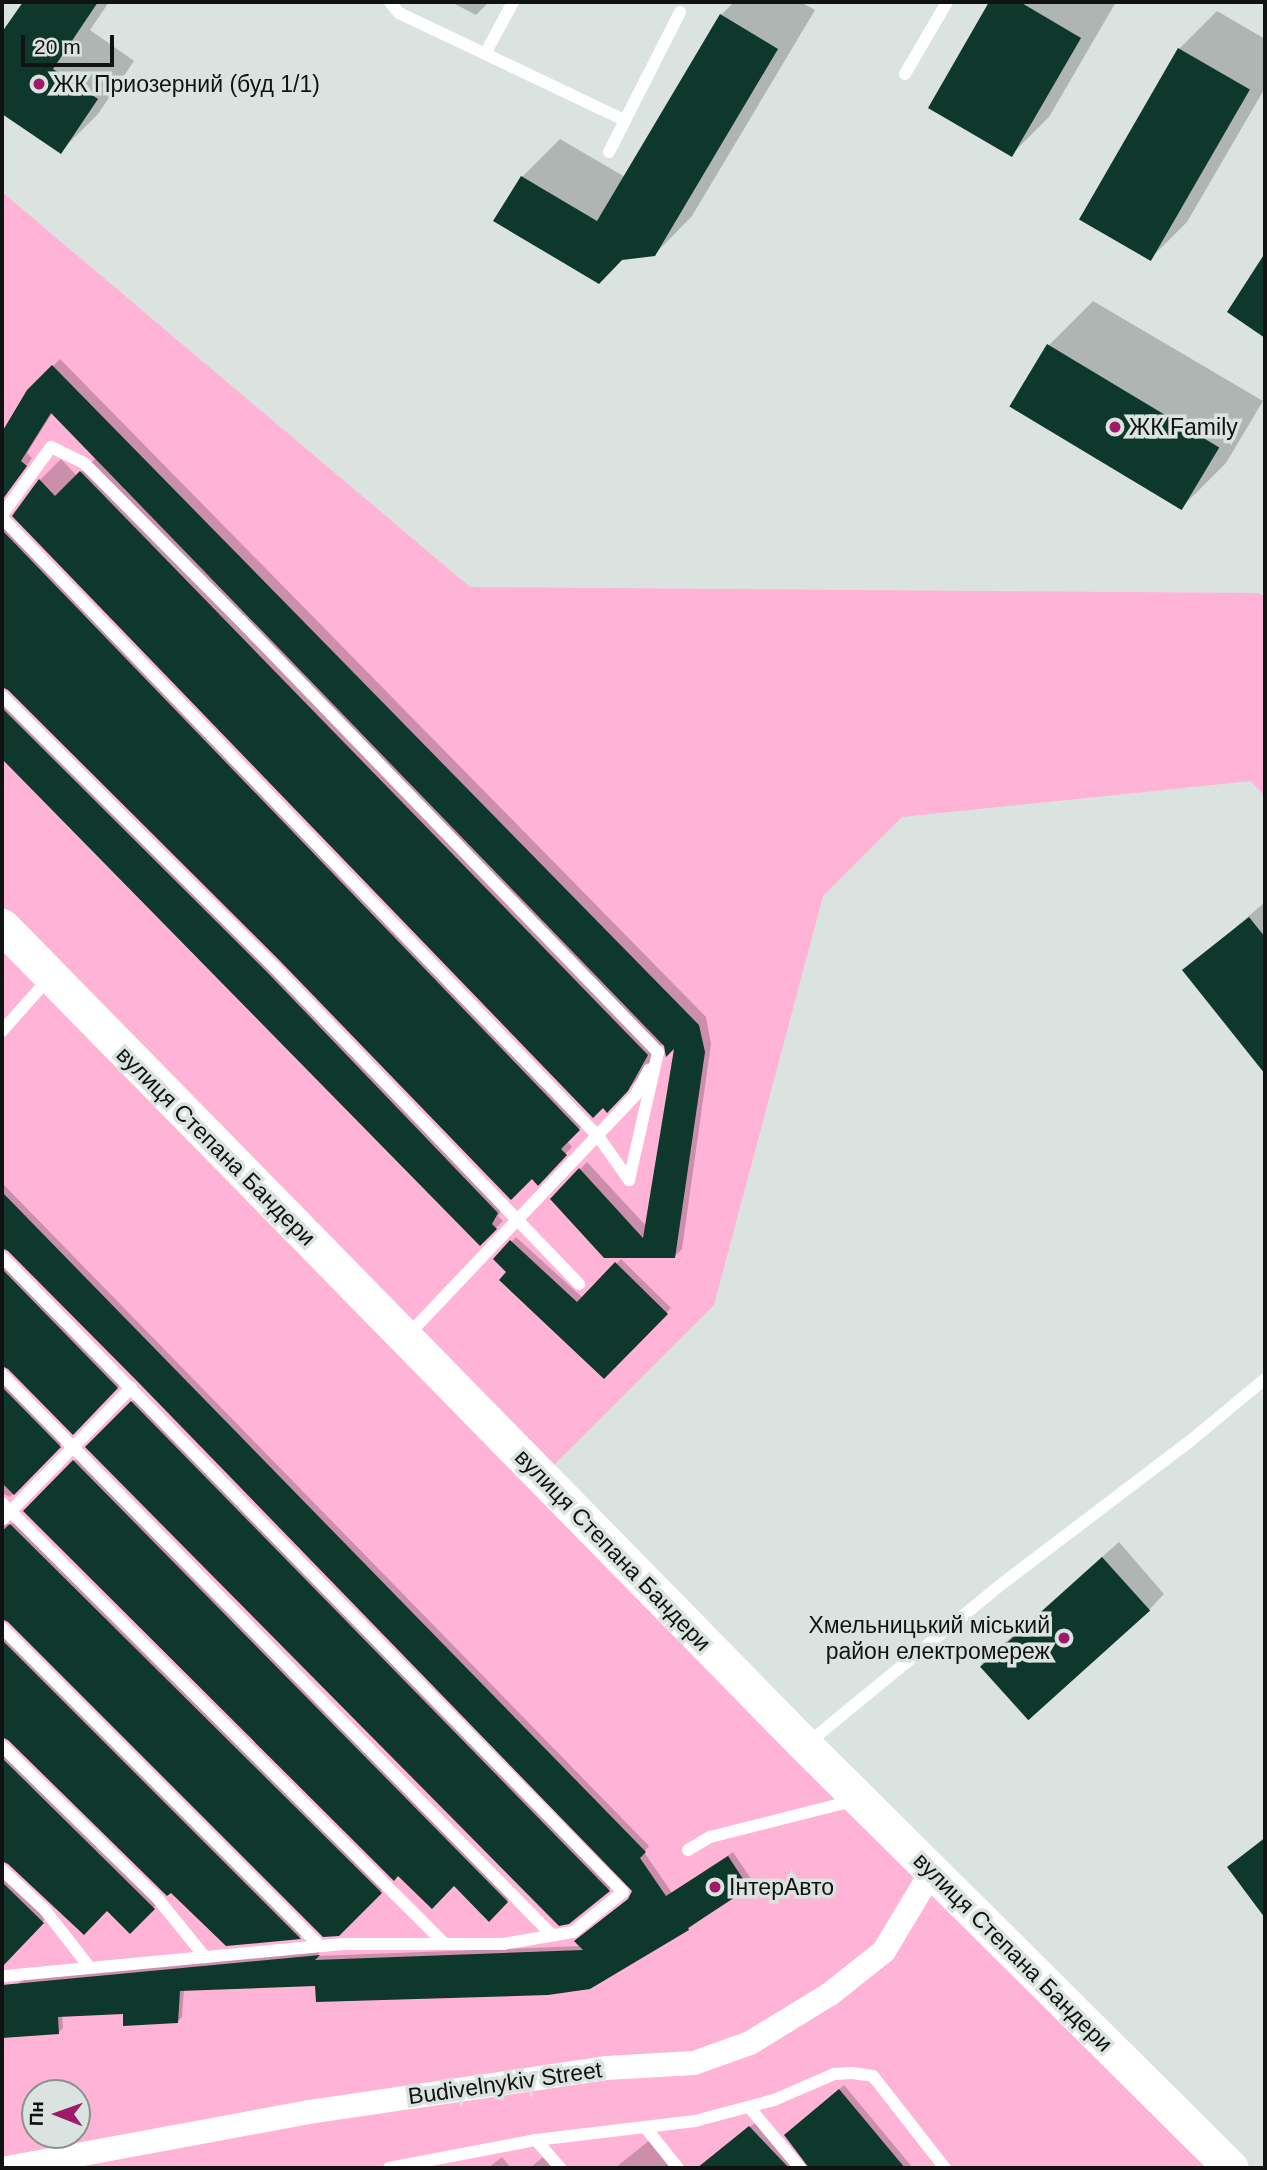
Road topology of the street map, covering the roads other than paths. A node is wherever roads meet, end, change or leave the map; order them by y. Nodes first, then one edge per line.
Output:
1 (390, 2) edge
2 (513, 2) edge
3 (947, 2) edge
4 (680, 12) dead end
5 (485, 54) junction
6 (905, 74) dead end
7 (624, 120) junction
8 (609, 152) dead end
9 (2, 517) edge
10 (2, 696) edge
11 (2, 926) edge
12 (50, 978) junction
13 (2, 1031) edge
14 (658, 1052) junction
15 (598, 1136) junction
16 (518, 1221) junction
17 (2, 1257) edge
18 (579, 1284) dead end
19 (405, 1338) junction
20 (2, 1375) edge
21 (1265, 1379) edge
22 (131, 1388) junction
23 (73, 1447) junction
24 (5, 1511) edge
25 (2, 1628) edge
26 (805, 1745) junction
27 (2, 1746) edge
28 (860, 1799) junction
29 (688, 1850) dead end
30 (2, 1870) edge
31 (932, 1871) junction
32 (553, 1936) junction
33 (445, 1944) junction
34 (320, 1946) junction
35 (205, 1957) junction
36 (90, 1968) junction
37 (2, 1976) edge
38 (749, 2107) junction
39 (645, 2127) junction
40 (537, 2140) junction
41 (446, 2163) edge
42 (7, 2168) edge
43 (389, 2168) edge
44 (560, 2168) edge
45 (678, 2168) edge
46 (800, 2168) edge
47 (945, 2168) edge
48 (1231, 2168) edge

1 - 5 lane
2 - 5 lane
3 - 6 lane
4 - 7 lane
5 - 7 lane
7 - 8 lane
9 - 14 lane
9 - 15 lane
10 - 16 lane
11 - 12 main road, вулиця Степана Бандери
12 - 13 lane
12 - 19 main road, вулиця Степана Бандери
14 - 15 lane
14 - 15 lane
15 - 16 lane
16 - 18 lane
16 - 19 lane
17 - 22 lane
19 - 26 main road, вулиця Степана Бандери
20 - 23 lane
21 - 26 lane
22 - 23 lane
22 - 32 lane
23 - 24 lane
23 - 32 lane
24 - 33 lane
25 - 34 lane
26 - 28 main road, вулиця Степана Бандери
27 - 35 lane
28 - 29 lane
28 - 31 main road, вулиця Степана Бандери
30 - 36 lane
31 - 42 street, Budivelnykiv Street
31 - 48 main road, вулиця Степана Бандери
32 - 33 lane
33 - 34 lane
34 - 35 lane
35 - 36 lane
36 - 37 lane
38 - 39 lane
38 - 46 lane
38 - 47 lane
39 - 40 lane
39 - 45 lane
40 - 41 lane
40 - 44 lane
41 - 43 lane

